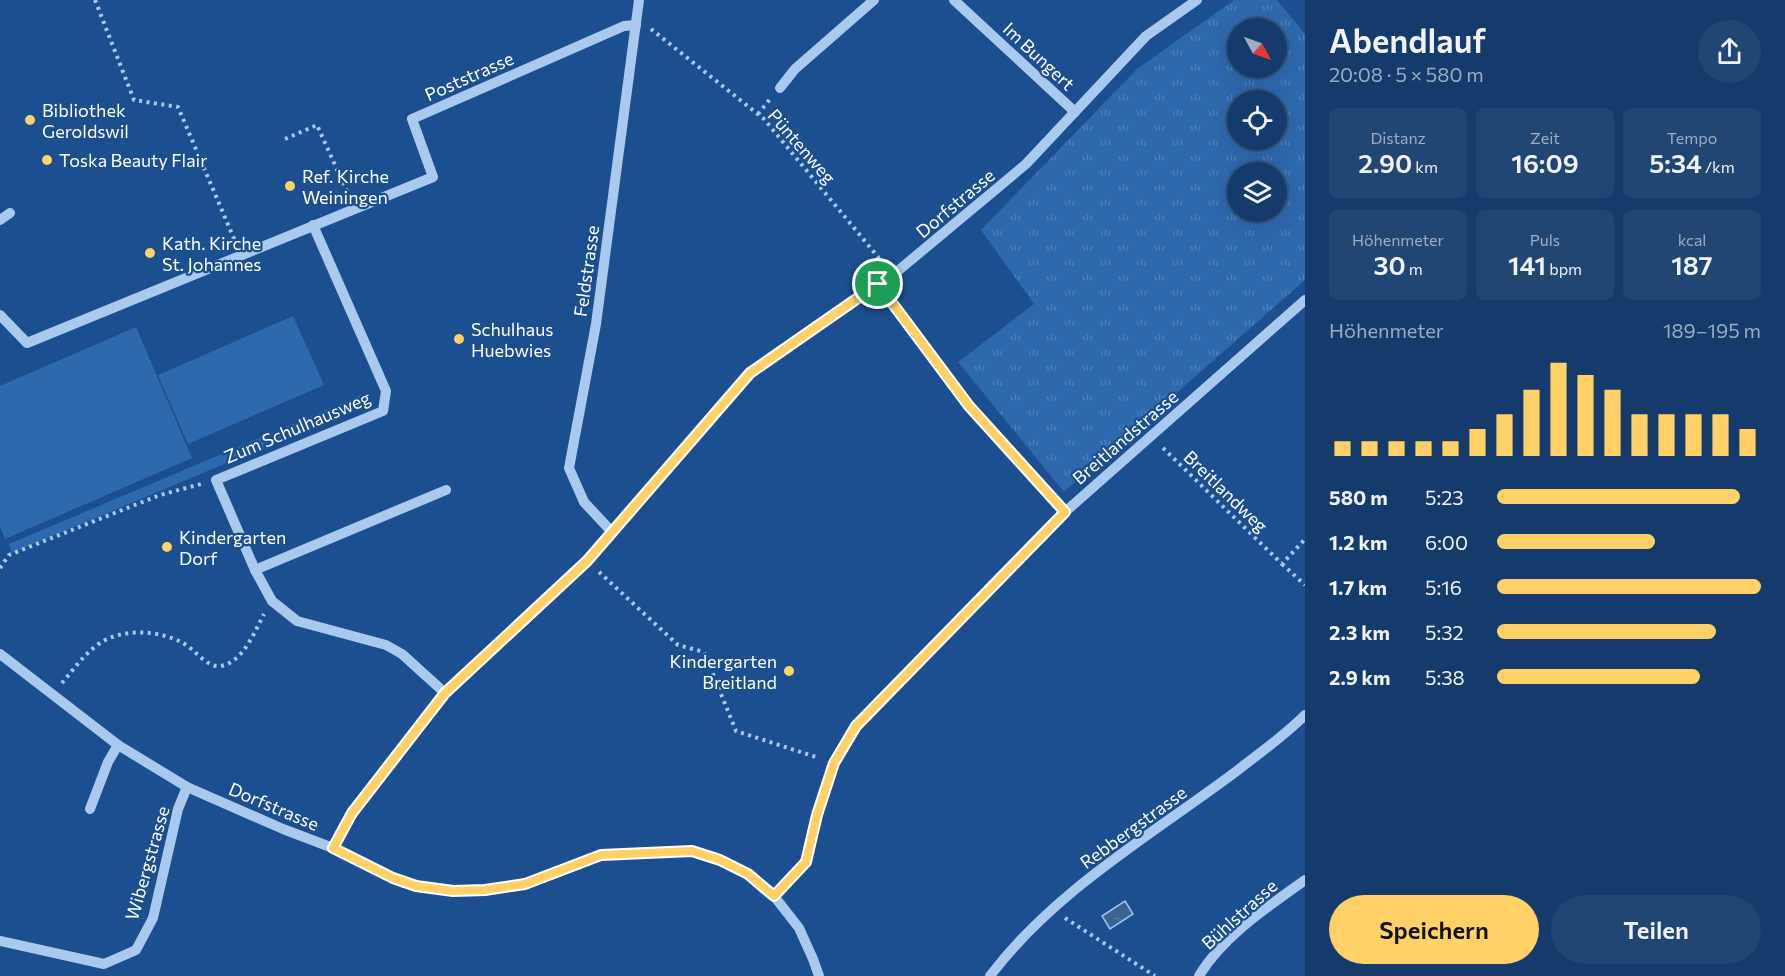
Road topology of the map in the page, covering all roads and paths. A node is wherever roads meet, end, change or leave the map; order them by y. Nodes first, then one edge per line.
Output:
1 (95, 0) edge
2 (639, 0) edge
3 (874, 0) edge
4 (954, 0) edge
5 (1197, 0) edge
6 (636, 25) junction
7 (648, 26) dead end
8 (780, 88) dead end
9 (1075, 112) junction
10 (285, 139) dead end
11 (355, 208) junction
12 (10, 213) dead end
13 (0, 220) edge
14 (313, 225) junction
15 (241, 256) junction
16 (893, 275) junction
17 (878, 284) junction
18 (1305, 300) edge
19 (0, 315) edge
20 (1152, 436) junction
21 (216, 480) junction
22 (446, 490) dead end
23 (1065, 512) junction
24 (612, 532) junction
25 (1305, 539) edge
26 (587, 561) junction
27 (1282, 564) junction
28 (0, 568) edge
29 (255, 570) junction
30 (1305, 585) edge
31 (272, 601) junction
32 (0, 654) edge
33 (66, 679) dead end
34 (445, 693) junction
35 (1305, 715) edge
36 (118, 745) junction
37 (834, 763) junction
38 (187, 787) junction
39 (90, 809) dead end
40 (333, 848) junction
41 (1305, 880) edge
42 (774, 896) junction
43 (1053, 911) junction
44 (0, 941) edge
45 (819, 976) edge
46 (990, 976) edge
47 (1155, 976) edge
48 (1199, 976) edge

1 - 15 path
2 - 6 street, Feldstrasse
3 - 8 street
4 - 9 street, Im Bungert
5 - 9 street, Dorfstrasse
6 - 11 street, Poststrasse
6 - 24 street, Feldstrasse
7 - 16 path, Püntenweg
9 - 16 street, Dorfstrasse
10 - 11 path
11 - 14 street, Poststrasse
12 - 13 street
14 - 15 street, Poststrasse
14 - 21 street, Zum Schulhausweg
15 - 19 street, Poststrasse
16 - 17 street, Dorfstrasse
17 - 23 street
17 - 24 street, Dorfstrasse
18 - 20 street, Breitlandstrasse
20 - 23 street, Breitlandstrasse
20 - 27 path, Breitlandweg
21 - 28 path
21 - 29 street, Zum Schulhausweg
22 - 29 street
23 - 37 street, Breitlandstrasse
24 - 26 street, Dorfstrasse
25 - 27 path
26 - 34 street, Dorfstrasse
26 - 37 path
27 - 30 path, Breitlandweg
29 - 31 street, Zum Schulhausweg
31 - 33 path
31 - 34 street, Zum Schulhausweg
32 - 36 street, Dorfstrasse
34 - 40 street, Dorfstrasse
35 - 43 street, Rebbergstrasse
36 - 38 street, Dorfstrasse
36 - 39 street
37 - 42 street, Breitlandstrasse
38 - 40 street, Dorfstrasse
38 - 44 street, Wibergstrasse
40 - 42 street
41 - 48 street, Bühlstrasse
42 - 45 street
43 - 46 street, Rebbergstrasse
43 - 47 path

